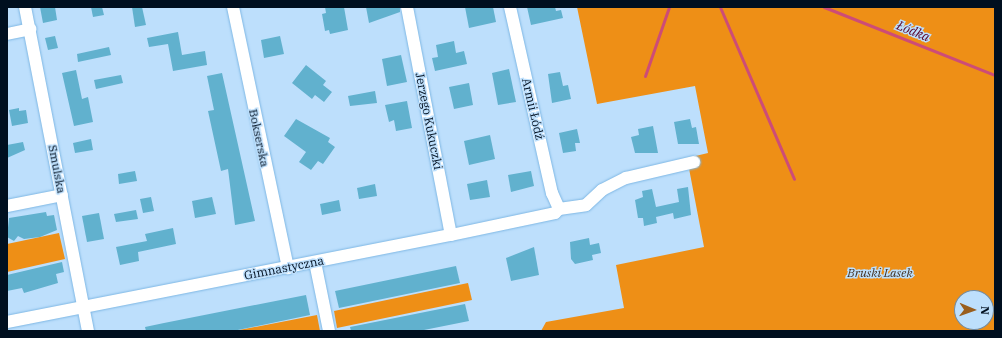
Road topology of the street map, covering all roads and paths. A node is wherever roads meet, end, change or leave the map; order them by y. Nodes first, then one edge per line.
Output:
1 (25, 7) edge
2 (233, 7) edge
3 (407, 7) edge
4 (510, 7) edge
5 (30, 29) junction
6 (7, 34) edge
7 (694, 162) dead end
8 (62, 195) junction
9 (7, 206) edge
10 (559, 209) junction
11 (451, 235) junction
12 (315, 262) junction
13 (288, 268) junction
14 (84, 306) junction
15 (7, 322) edge
16 (88, 331) edge
17 (329, 331) edge

1 - 5 street, Smulska
2 - 13 street, Bokserska
3 - 11 street, Jerzego Kukuczki
4 - 10 street, Armii Łódź
5 - 6 street
5 - 8 street, Smulska
7 - 10 street, Gimnastyczna
8 - 9 street
8 - 14 street, Smulska
10 - 11 street, Gimnastyczna
11 - 12 street, Gimnastyczna
12 - 13 street, Gimnastyczna
12 - 17 street
13 - 14 street, Gimnastyczna
14 - 15 street, Gimnastyczna
14 - 16 street, Smulska

